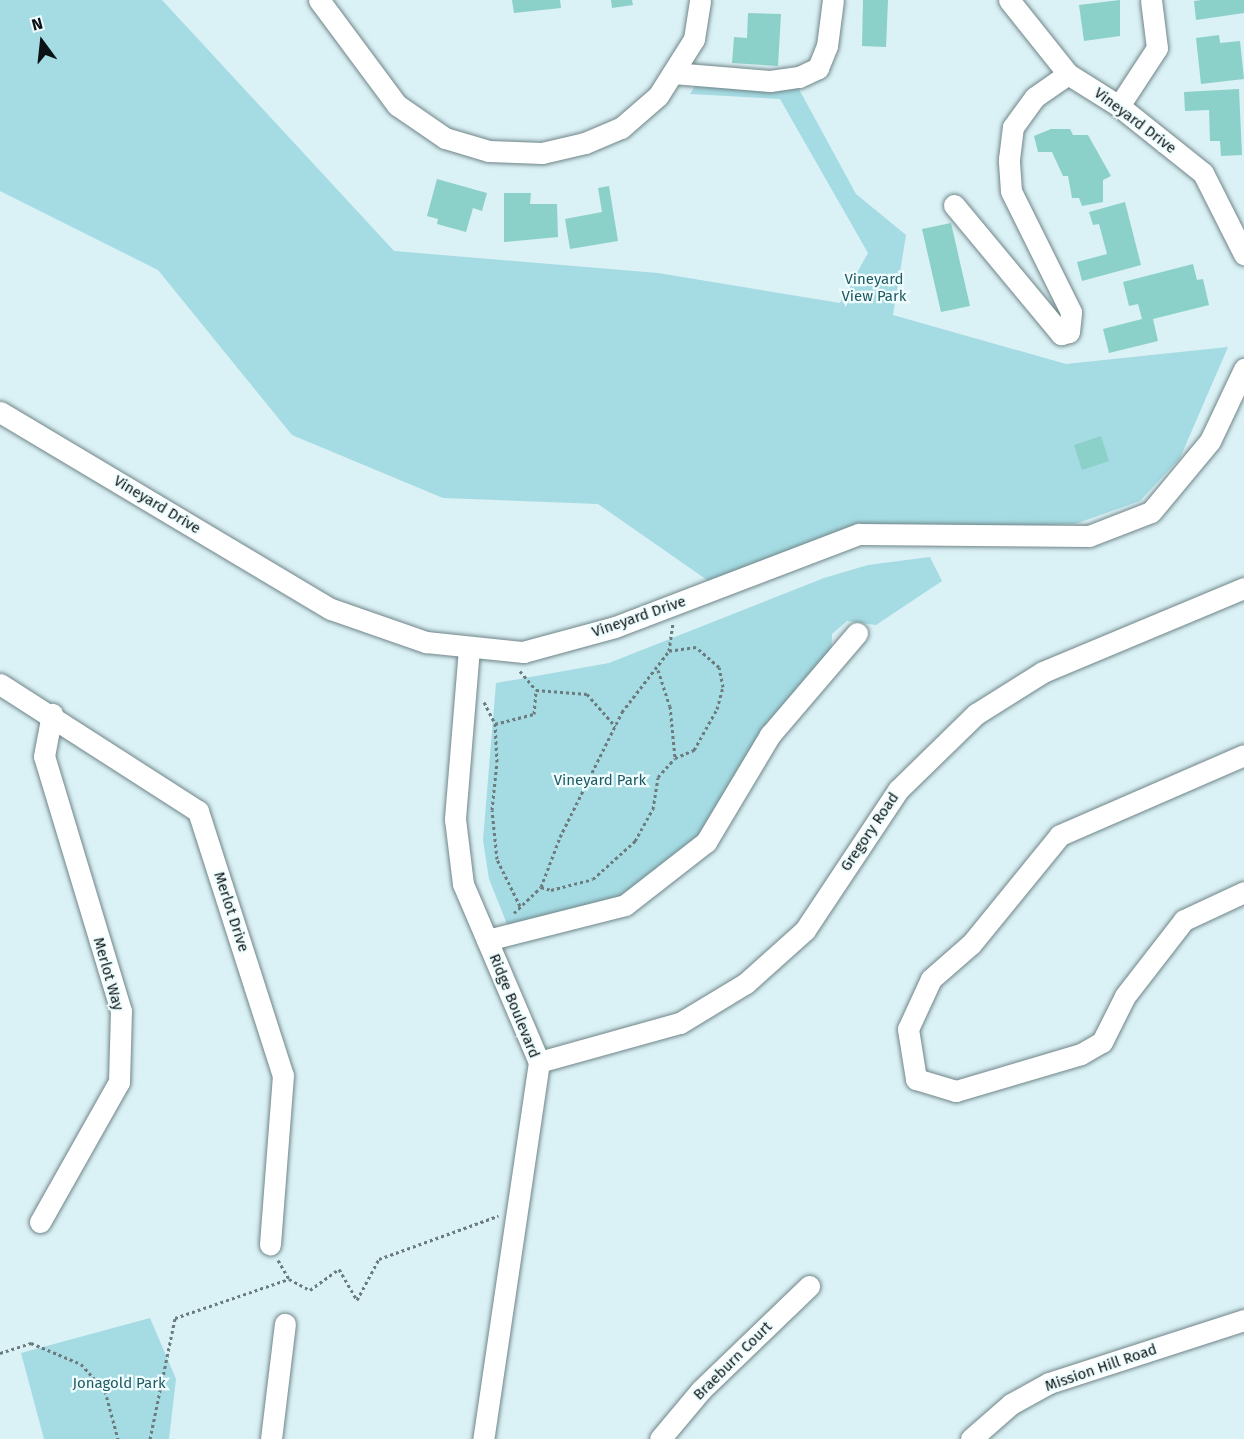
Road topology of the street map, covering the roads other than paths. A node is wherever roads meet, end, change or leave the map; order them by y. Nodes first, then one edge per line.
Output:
1 (319, 0) edge
2 (700, 0) edge
3 (832, 0) edge
4 (1009, 0) edge
5 (1151, 0) edge
6 (673, 73) junction
7 (1068, 74) junction
8 (1119, 106) junction
9 (954, 205) dead end
10 (1244, 254) edge
11 (1244, 369) edge
12 (0, 412) edge
13 (1244, 588) edge
14 (857, 633) dead end
15 (469, 648) junction
16 (0, 684) edge
17 (52, 714) junction
18 (1244, 755) edge
19 (1244, 892) edge
20 (487, 940) junction
21 (539, 1062) junction
22 (40, 1222) dead end
23 (270, 1245) road end
24 (809, 1286) dead end
25 (1244, 1320) edge
26 (285, 1324) dead end
27 (271, 1439) edge
28 (483, 1439) edge
29 (660, 1439) edge
30 (970, 1439) edge

1 - 6 street
2 - 6 street
3 - 6 street
4 - 7 street, Vineyard Drive
5 - 8 street
7 - 8 street, Vineyard Drive
7 - 9 street
8 - 10 street, Vineyard Drive
11 - 15 street, Vineyard Drive
12 - 15 street, Vineyard Drive
13 - 21 street, Gregory Road
14 - 20 street
15 - 20 street, Ridge Boulevard
16 - 17 street, Merlot Drive
17 - 22 street, Merlot Way
17 - 23 street, Merlot Drive
18 - 19 street
20 - 21 street, Ridge Boulevard
21 - 28 street, Ridge Boulevard
24 - 29 street, Braeburn Court
25 - 30 street, Mission Hill Road
26 - 27 street

